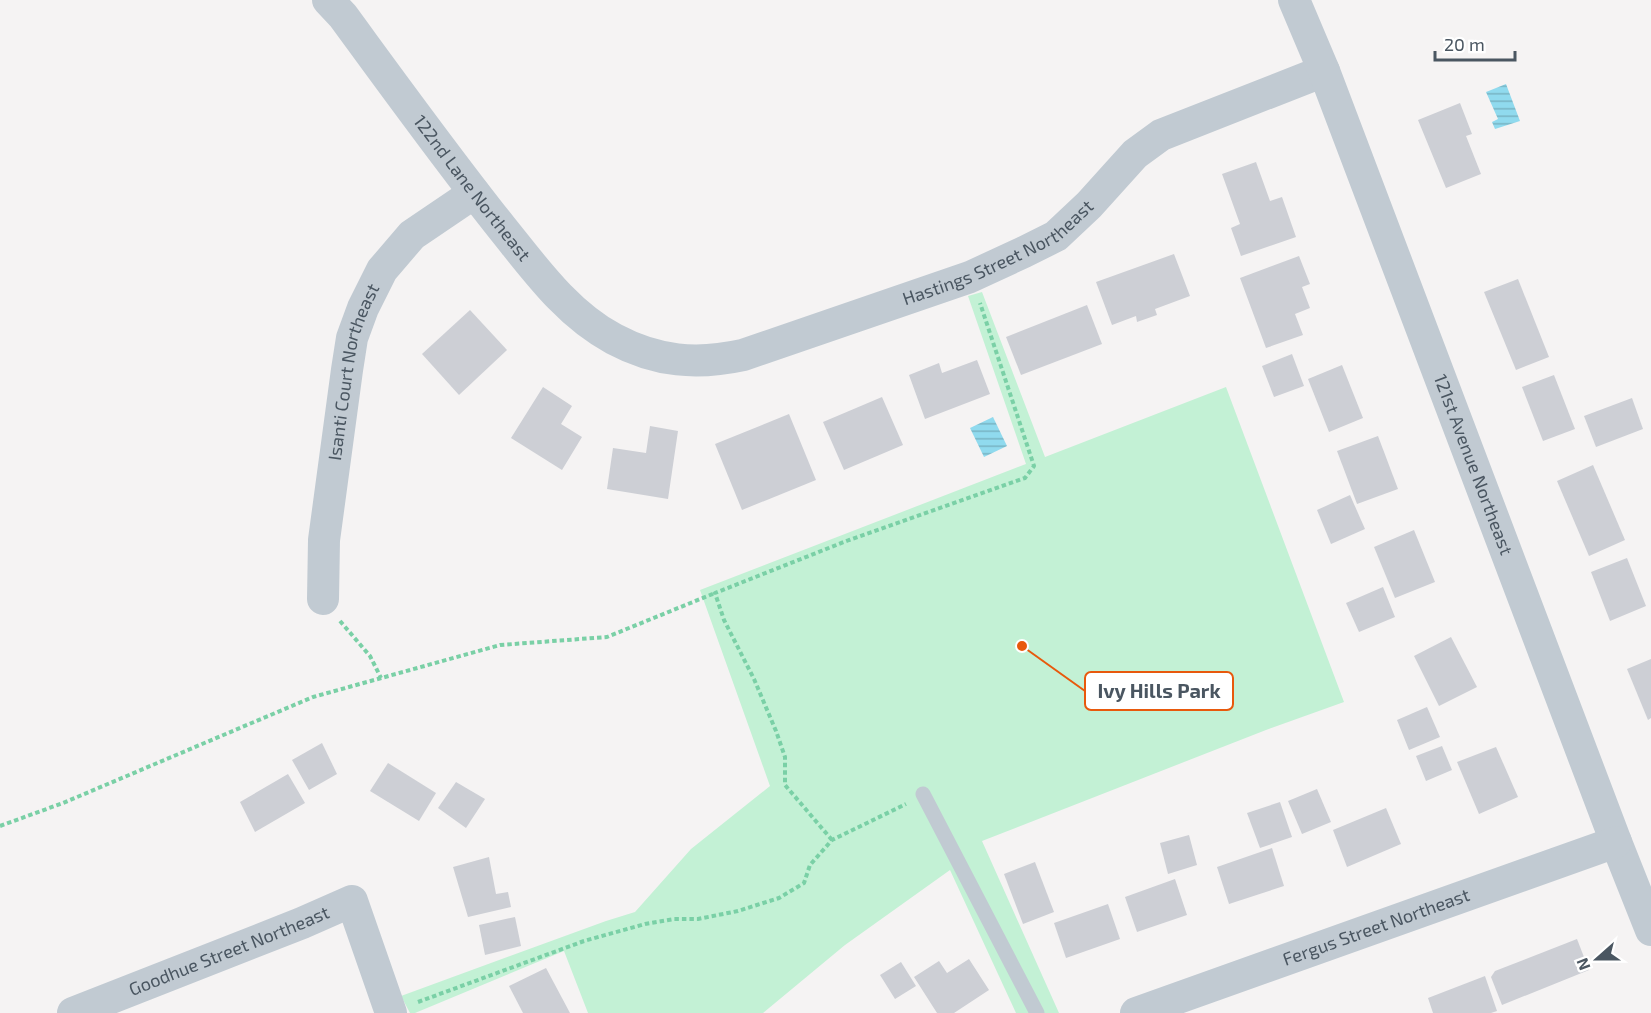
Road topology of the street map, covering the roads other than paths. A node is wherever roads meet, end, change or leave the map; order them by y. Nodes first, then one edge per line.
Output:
1 (328, 0) edge
2 (1294, 0) edge
3 (1324, 71) junction
4 (474, 194) junction
5 (640, 350) joint
6 (323, 599) road end
7 (923, 794) road end
8 (1616, 842) junction
9 (1651, 930) edge
10 (404, 1008) edge
11 (73, 1013) edge
12 (1037, 1013) edge
13 (1136, 1013) edge

1 - 4 street, 122nd Lane Northeast
2 - 3 street, 121st Avenue Northeast
3 - 5 street, Hastings Street Northeast
3 - 8 street, 121st Avenue Northeast
4 - 5 street, 122nd Lane Northeast
4 - 6 street, Isanti Court Northeast
7 - 12 lane
8 - 9 street, 121st Avenue Northeast
8 - 13 street, Fergus Street Northeast
10 - 11 street, Goodhue Street Northeast

